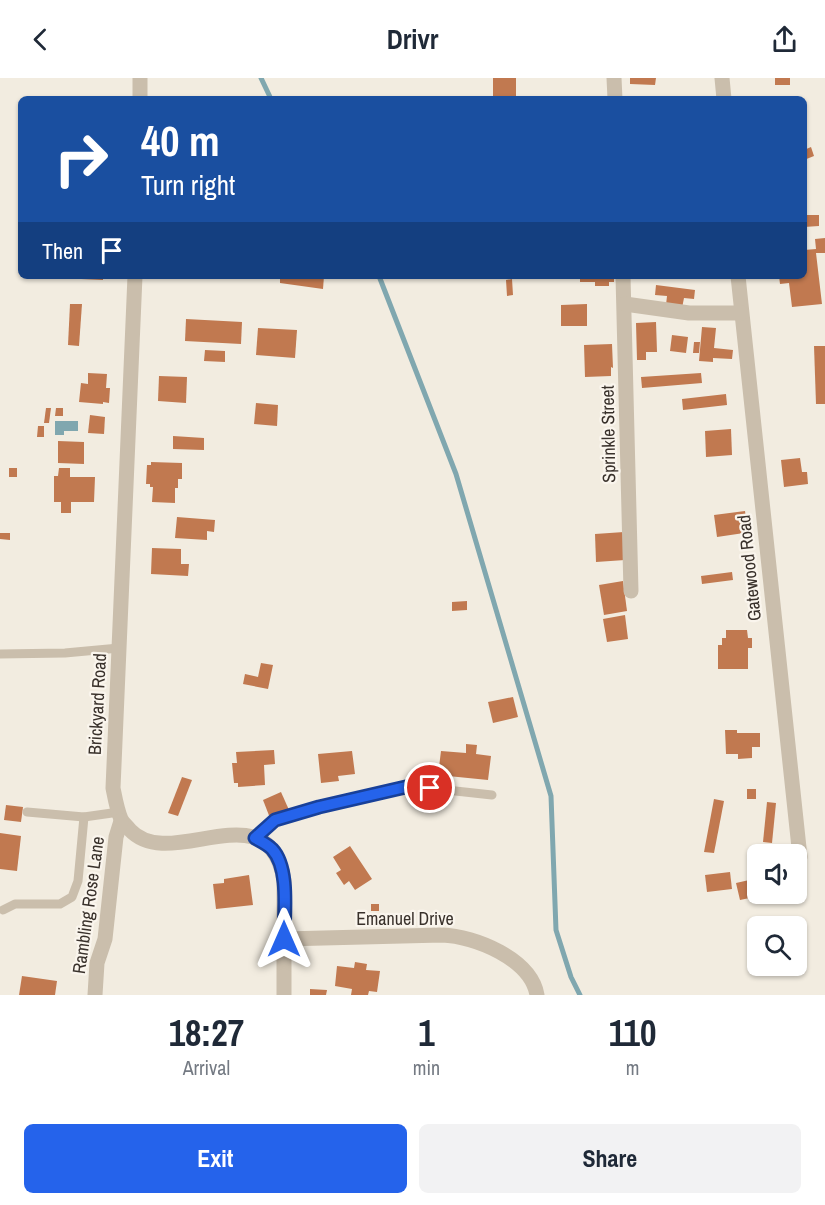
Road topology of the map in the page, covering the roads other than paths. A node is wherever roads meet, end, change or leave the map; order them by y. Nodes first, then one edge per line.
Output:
1 (140, 78) edge
2 (614, 78) edge
3 (722, 78) edge
4 (140, 96) edge
5 (615, 96) edge
6 (724, 96) edge
7 (135, 279) edge
8 (623, 279) edge
9 (738, 279) edge
10 (625, 304) junction
11 (741, 313) junction
12 (631, 591) dead end
13 (119, 648) junction
14 (0, 654) edge
15 (492, 795) dead end
16 (27, 812) dead end
17 (120, 816) junction
18 (84, 818) junction
19 (255, 838) junction
20 (799, 844) edge
21 (3, 910) dead end
22 (284, 939) junction
23 (95, 995) edge
24 (284, 995) edge
25 (537, 995) edge

1 - 4 street
2 - 5 street
3 - 6 street
7 - 13 street, Brickyard Road
8 - 10 street, Sprinkle Street
9 - 11 street, Gatewood Road
10 - 11 street
10 - 12 street, Sprinkle Street
11 - 20 street, Gatewood Road
13 - 14 lane
13 - 17 street, Brickyard Road
15 - 19 lane
16 - 18 lane
17 - 18 lane
17 - 19 street
17 - 23 street, Rambling Rose Lane
18 - 21 lane
19 - 22 street
22 - 24 street
22 - 25 street, Emanuel Drive

